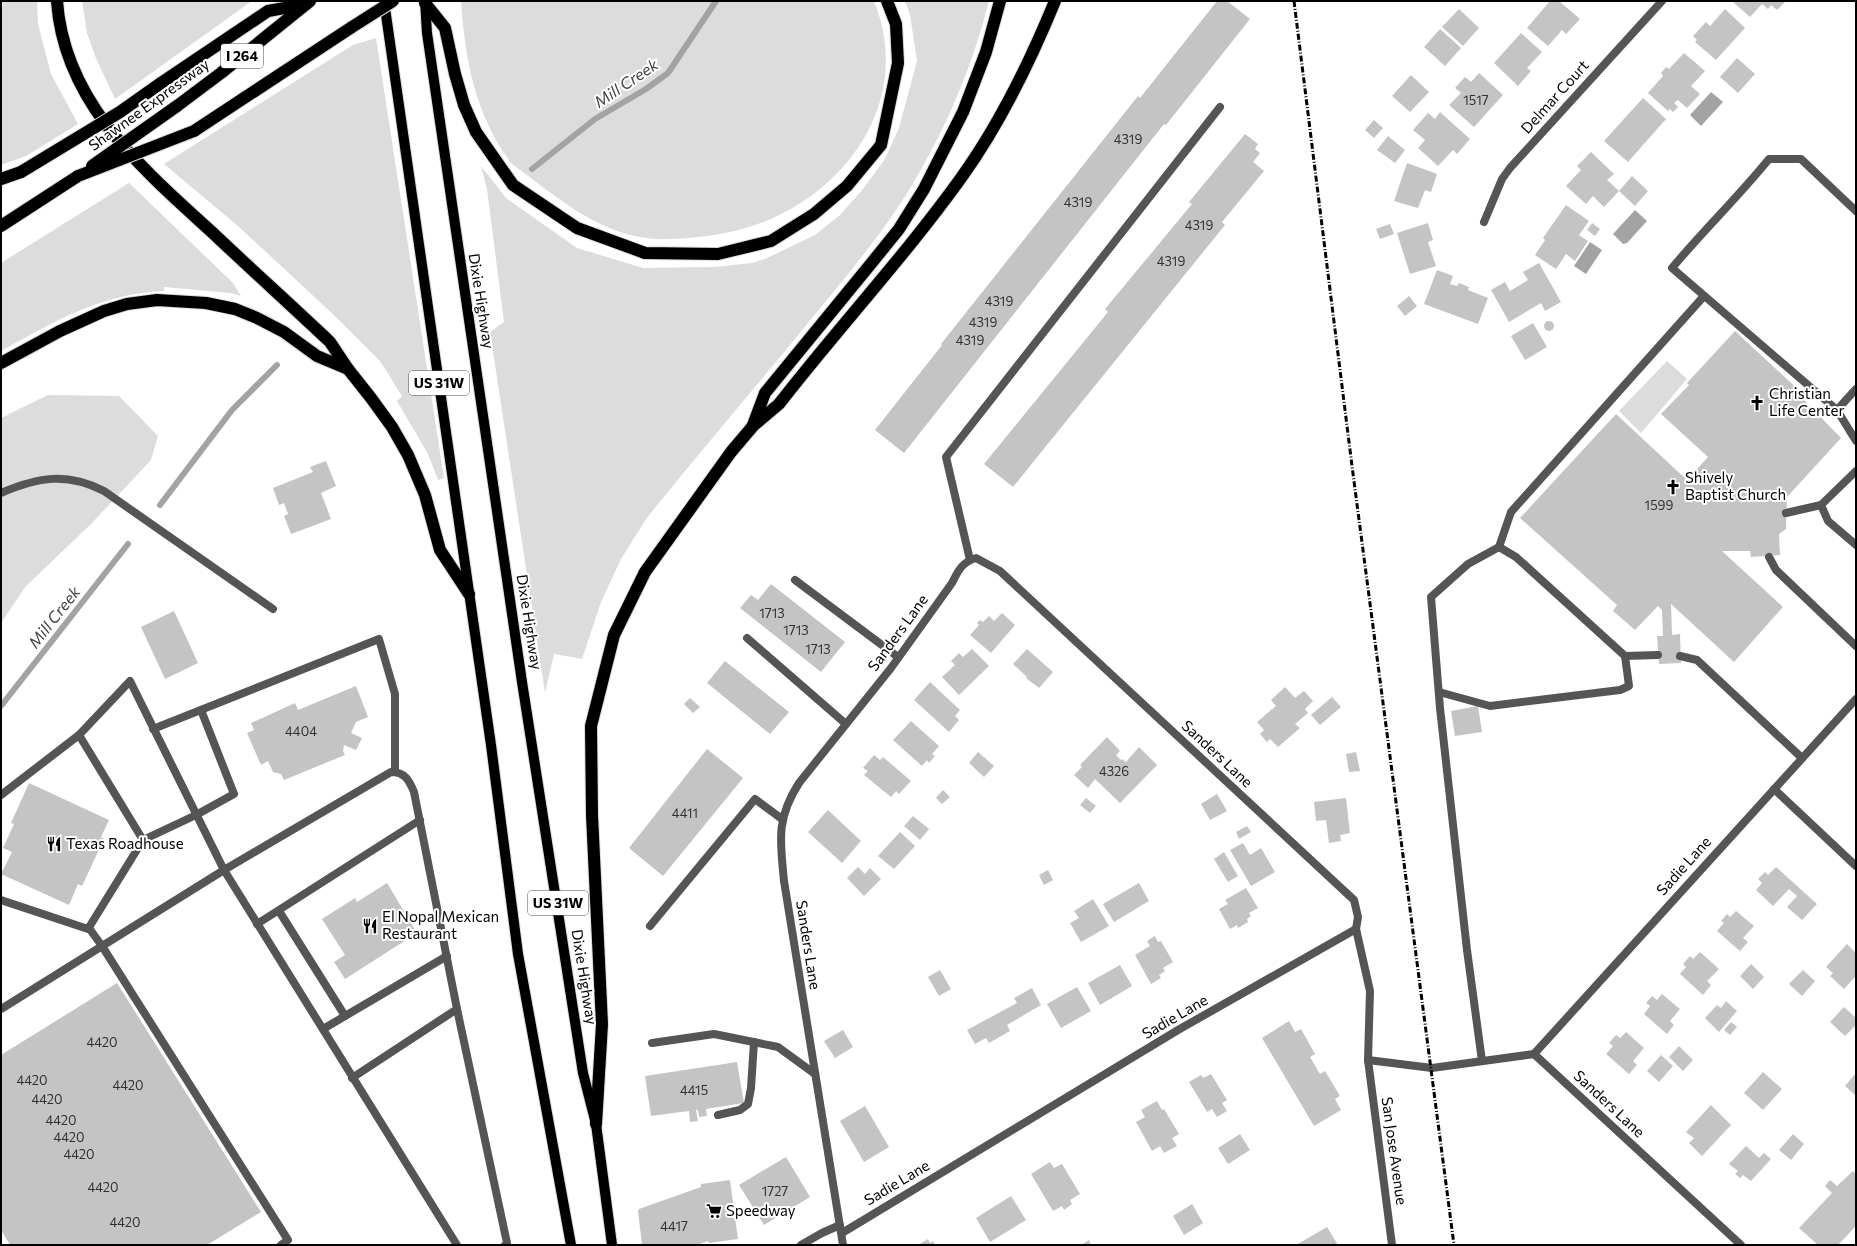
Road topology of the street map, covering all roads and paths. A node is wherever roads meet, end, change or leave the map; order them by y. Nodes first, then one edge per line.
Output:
1 (57, 1) edge
2 (384, 1) edge
3 (393, 1) edge
4 (887, 1) edge
5 (1000, 1) edge
6 (1055, 1) edge
7 (1662, 1) edge
8 (309, 2) edge
9 (425, 2) edge
10 (1220, 107) dead end
11 (78, 176) junction
12 (1, 179) edge
13 (1856, 211) edge
14 (1484, 222) dead end
15 (1, 226) edge
16 (1704, 296) junction
17 (1, 363) edge
18 (348, 369) junction
19 (1856, 389) edge
20 (1837, 410) junction
21 (753, 426) junction
22 (1856, 441) edge
23 (1856, 470) edge
24 (1, 493) edge
25 (1821, 505) junction
26 (1786, 513) dead end
27 (1856, 545) edge
28 (1499, 547) junction
29 (1769, 557) dead end
30 (970, 560) junction
31 (795, 580) dead end
32 (469, 594) junction
33 (273, 609) dead end
34 (747, 638) dead end
35 (1856, 646) edge
36 (1658, 655) dead end
37 (1625, 656) junction
38 (1680, 656) dead end
39 (898, 657) junction
40 (1439, 692) junction
41 (1856, 698) edge
42 (201, 710) junction
43 (846, 724) junction
44 (153, 729) junction
45 (79, 735) junction
46 (1802, 758) junction
47 (395, 772) junction
48 (1774, 789) junction
49 (1, 795) edge
50 (196, 815) junction
51 (782, 819) junction
52 (420, 820) junction
53 (143, 840) junction
54 (1856, 866) edge
55 (224, 870) junction
56 (1, 900) edge
57 (279, 911) junction
58 (257, 924) junction
59 (650, 926) dead end
60 (89, 928) junction
61 (1356, 929) junction
62 (102, 946) junction
63 (446, 956) junction
64 (1, 1009) edge
65 (457, 1009) junction
66 (345, 1016) junction
67 (323, 1029) junction
68 (754, 1042) junction
69 (652, 1043) dead end
70 (1534, 1054) junction
71 (1368, 1060) junction
72 (1482, 1061) junction
73 (815, 1074) junction
74 (352, 1078) junction
75 (718, 1115) dead end
76 (596, 1124) junction
77 (841, 1229) junction
78 (281, 1245) edge
79 (457, 1245) edge
80 (505, 1245) edge
81 (571, 1245) edge
82 (612, 1245) edge
83 (801, 1245) edge
84 (843, 1245) edge
85 (1392, 1245) edge
86 (1741, 1245) edge

1 - 18 highway
2 - 32 main road, US 31W
3 - 11 highway, bridge
4 - 9 highway
5 - 21 highway
6 - 21 highway
7 - 14 street, Delmar Court
8 - 11 highway, Shawnee Expressway / I 264, bridge
8 - 12 highway, bridge
9 - 76 main road, Dixie Highway / US 31W
10 - 30 street
11 - 15 highway, Shawnee Expressway / I 264
13 - 16 street
16 - 20 street
16 - 28 street
17 - 18 highway
18 - 32 highway
19 - 20 street
20 - 22 street
21 - 76 highway
23 - 25 street
24 - 33 street
25 - 26 street
25 - 27 street
28 - 37 street
28 - 40 street
29 - 35 street
30 - 39 street, Sanders Lane
30 - 61 street, Sanders Lane
31 - 39 street
32 - 81 main road, US 31W
34 - 43 street
36 - 37 street
37 - 40 street
38 - 46 street
39 - 43 street, Sanders Lane
40 - 72 street
41 - 46 street, Sadie Lane
42 - 44 street
42 - 47 street
42 - 50 street
43 - 51 street, Sanders Lane
44 - 45 street
44 - 50 street
45 - 49 street
45 - 53 street
46 - 48 street, Sadie Lane
47 - 52 street
47 - 55 street
48 - 54 street
48 - 70 street, Sadie Lane
50 - 53 street
50 - 55 street
51 - 59 street
51 - 73 street, Sanders Lane
52 - 57 street
52 - 63 street
53 - 60 street
55 - 58 street
55 - 62 street
56 - 60 street
57 - 58 street
57 - 66 street
58 - 67 street
60 - 62 street
61 - 71 street
61 - 77 street, Sadie Lane
62 - 64 street
62 - 78 street
63 - 65 street
63 - 66 street
65 - 74 street
65 - 80 street
66 - 67 street
67 - 74 street
68 - 69 street
68 - 73 street
68 - 75 street
70 - 72 street
70 - 86 street, Sanders Lane
71 - 72 street
71 - 85 street, San Jose Avenue
73 - 77 street, Sanders Lane
74 - 79 street
76 - 82 main road, Dixie Highway / US 31W
77 - 83 street, Sadie Lane
77 - 84 street, Sanders Lane

